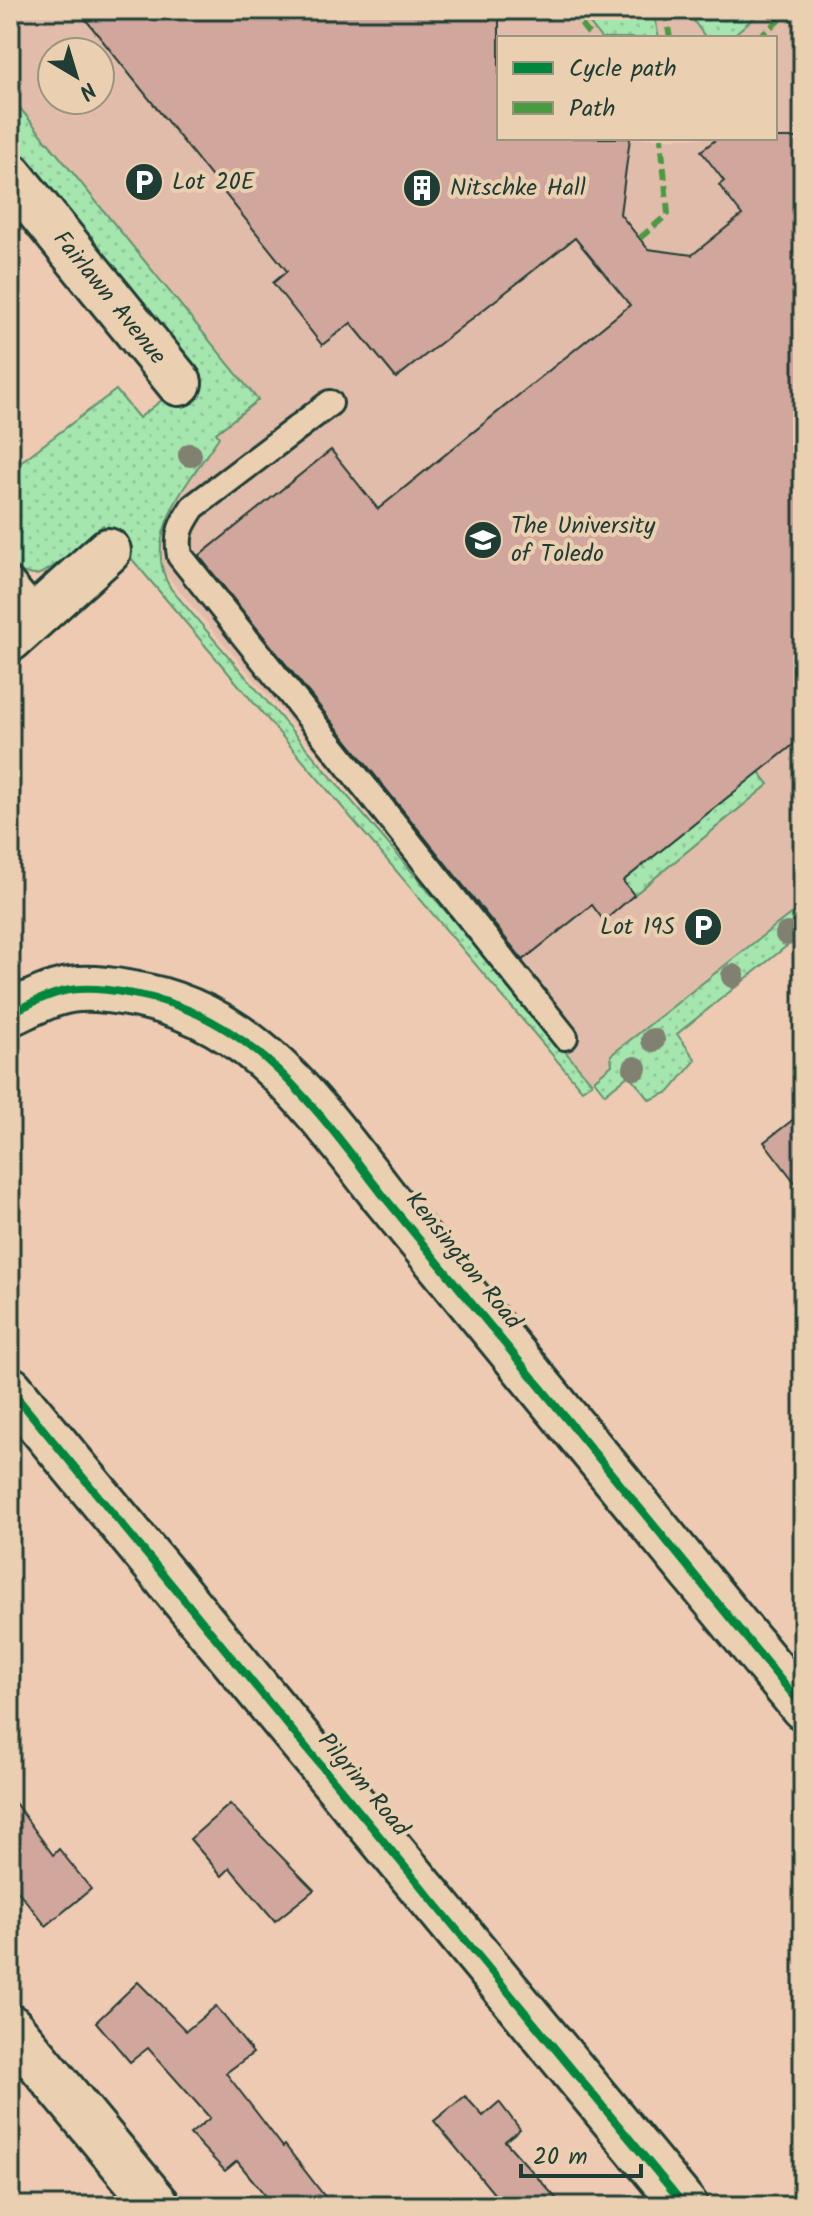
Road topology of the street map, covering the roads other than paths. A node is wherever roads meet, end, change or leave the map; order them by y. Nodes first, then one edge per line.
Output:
1 (10, 175) edge
2 (179, 383) dead end
3 (330, 403) dead end
4 (108, 551) dead end
5 (10, 580) edge
6 (24, 626) edge
7 (10, 1013) edge
8 (565, 1037) dead end
9 (10, 1389) edge
10 (803, 1707) edge
11 (10, 2027) edge
12 (158, 2206) edge
13 (685, 2206) edge

1 - 2 street, Fairlawn Avenue
3 - 8 lane
4 - 6 street
5 - 6 lane
7 - 10 street, Kensington Road
9 - 13 street, Pilgrim Road
11 - 12 street

